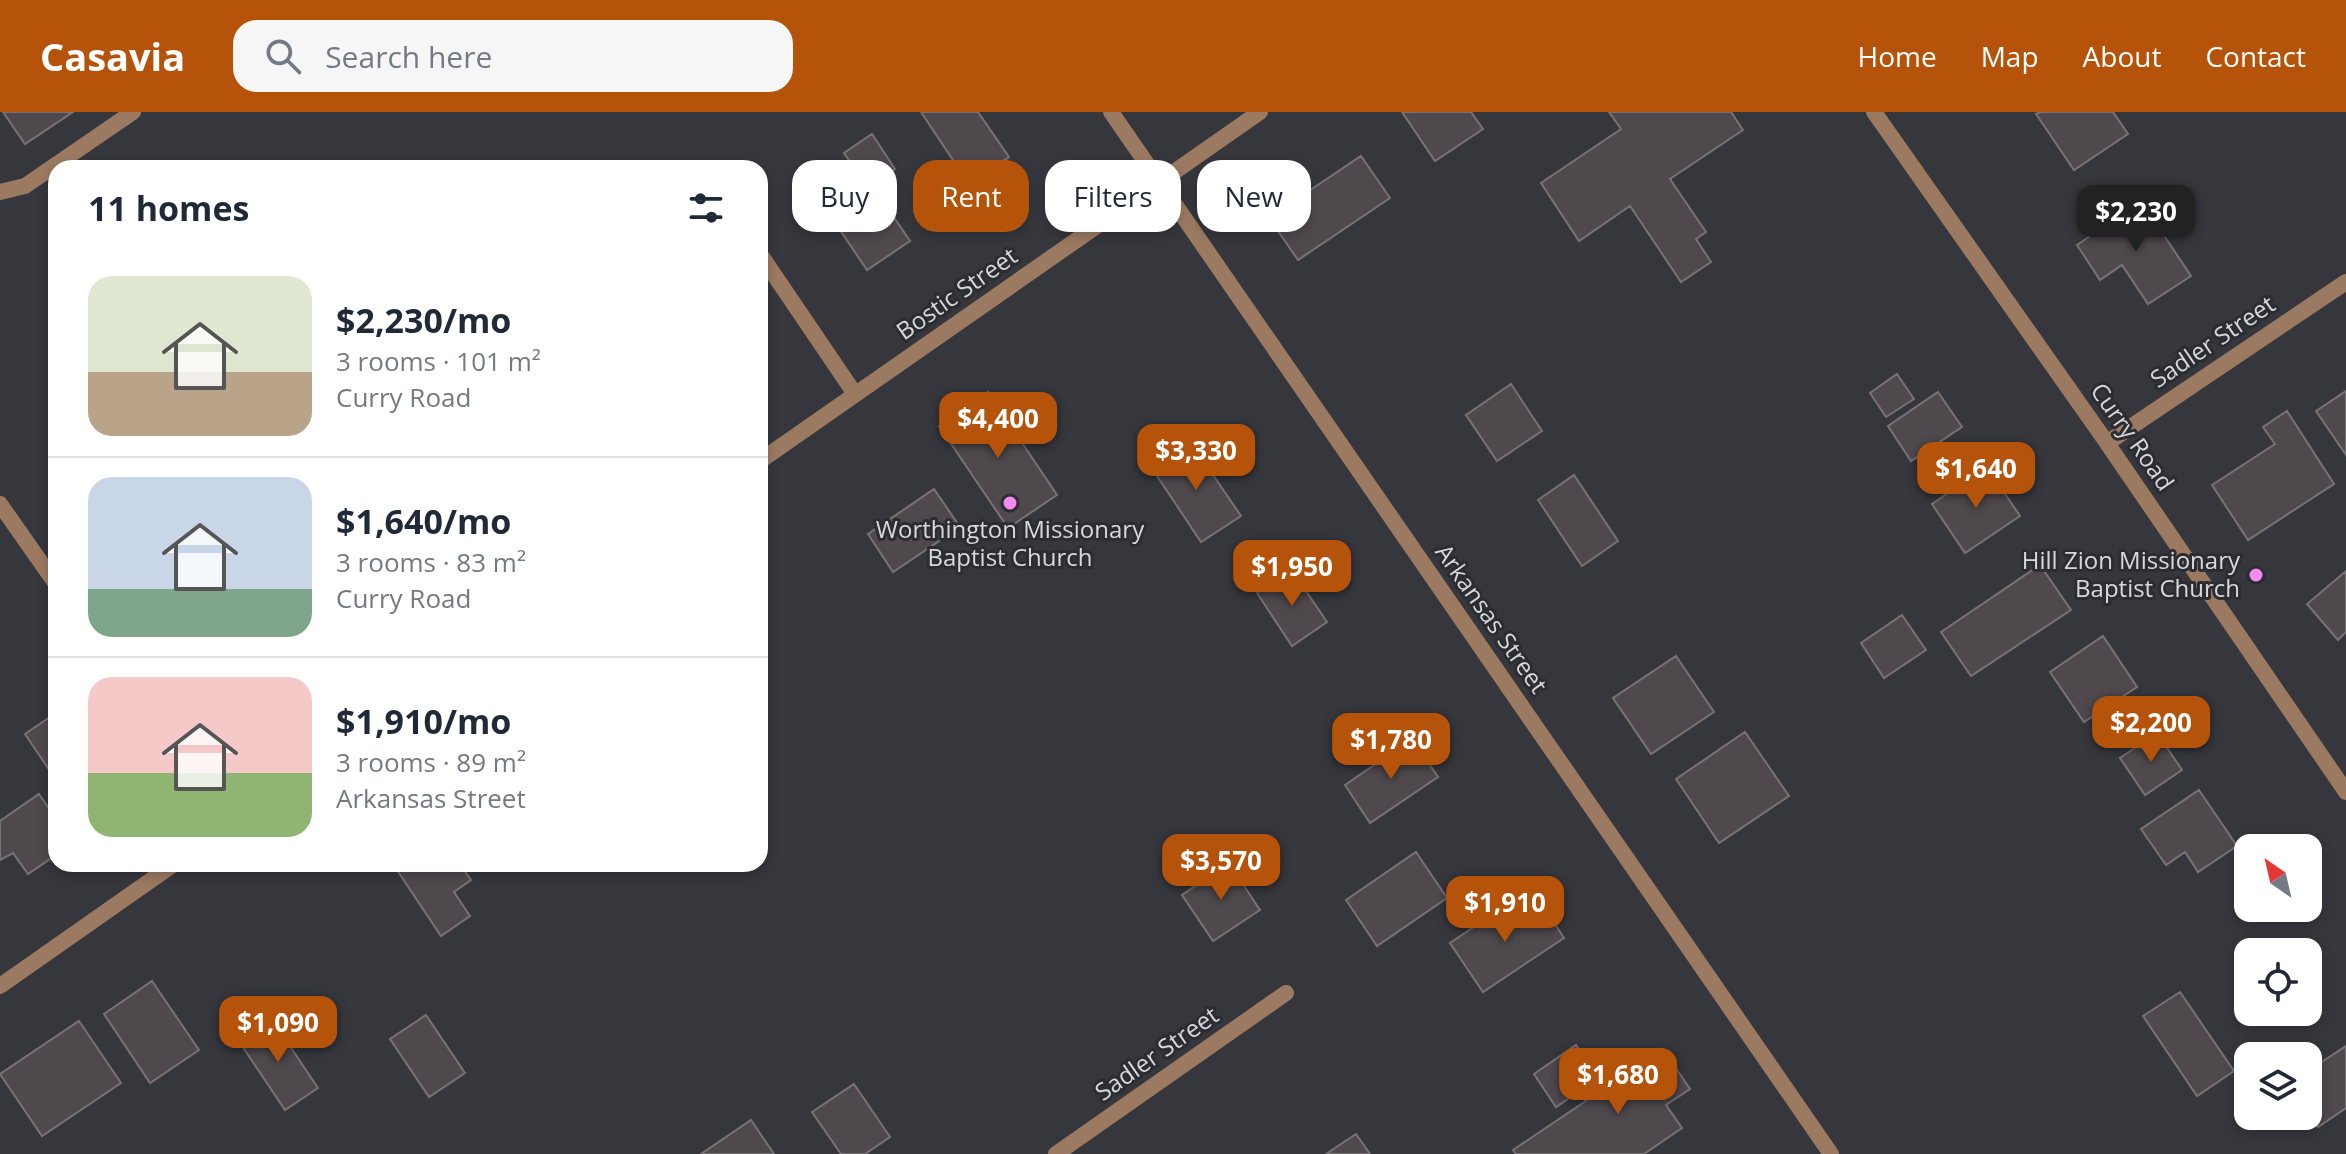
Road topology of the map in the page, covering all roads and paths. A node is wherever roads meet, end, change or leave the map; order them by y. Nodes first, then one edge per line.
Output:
1 (133, 112) edge
2 (1111, 112) edge
3 (1260, 112) edge
4 (1874, 112) edge
5 (63, 160) edge
6 (1144, 160) edge
7 (1181, 166) edge
8 (48, 170) edge
9 (0, 192) edge
10 (1181, 213) edge
11 (1086, 232) edge
12 (768, 266) edge
13 (2346, 282) edge
14 (855, 394) junction
15 (2107, 443) junction
16 (768, 455) edge
17 (0, 504) edge
18 (48, 573) edge
19 (2346, 792) edge
20 (162, 872) edge
21 (1, 982) edge
22 (1286, 993) dead end
23 (1056, 1154) edge
24 (1831, 1154) edge

1 - 5 street
2 - 6 street, Arkansas Street
3 - 7 street, Bostic Street
4 - 15 street, Curry Road
8 - 9 street
10 - 24 street, Arkansas Street
11 - 14 street, Bostic Street
12 - 14 street
13 - 15 street, Sadler Street
14 - 16 street, Bostic Street
15 - 19 street, Curry Road
17 - 18 street
20 - 21 street
22 - 23 street, Sadler Street

